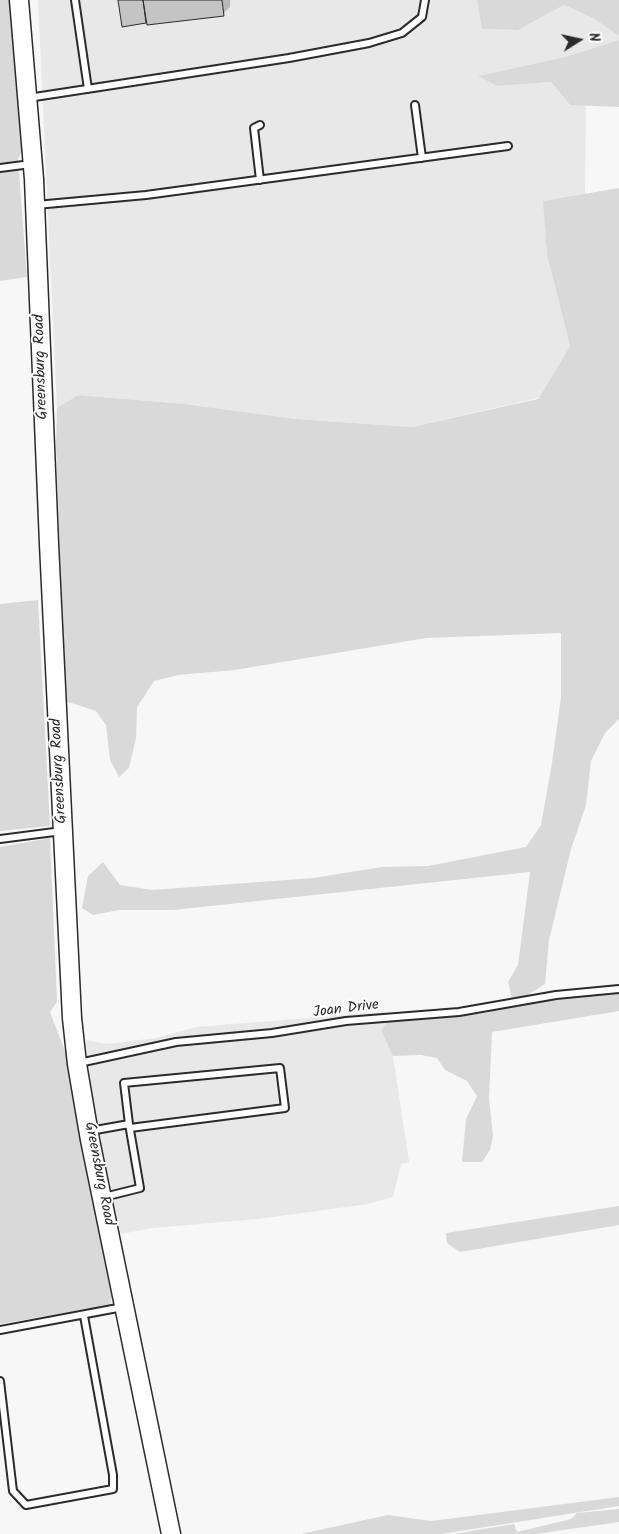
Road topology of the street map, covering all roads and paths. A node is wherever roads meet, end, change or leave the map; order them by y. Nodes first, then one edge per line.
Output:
1 (19, 0) edge
2 (75, 0) edge
3 (425, 0) edge
4 (88, 88) junction
5 (27, 98) junction
6 (415, 105) dead end
7 (260, 124) dead end
8 (508, 146) dead end
9 (422, 158) junction
10 (33, 164) junction
11 (0, 168) edge
12 (260, 180) junction
13 (35, 206) junction
14 (63, 830) junction
15 (0, 839) edge
16 (619, 988) edge
17 (77, 1064) junction
18 (129, 1126) junction
19 (89, 1131) junction
20 (102, 1198) junction
21 (124, 1306) junction
22 (84, 1316) junction
23 (0, 1330) edge
24 (0, 1381) edge
25 (172, 1534) edge

1 - 5 main road, Greensburg Road
2 - 4 lane
3 - 4 lane
4 - 5 lane
5 - 10 main road, Greensburg Road
6 - 9 lane
7 - 12 lane
8 - 9 lane
9 - 12 lane
10 - 11 lane
10 - 13 main road, Greensburg Road
12 - 13 lane
13 - 14 main road, Greensburg Road
14 - 15 lane
14 - 17 main road, Greensburg Road
16 - 17 lane, Joan Drive
17 - 19 main road, Greensburg Road
18 - 18 lane
18 - 19 lane
18 - 20 lane
19 - 20 main road, Greensburg Road
20 - 21 main road, Greensburg Road
21 - 22 lane
21 - 25 main road, Greensburg Road
22 - 23 lane
22 - 24 lane

